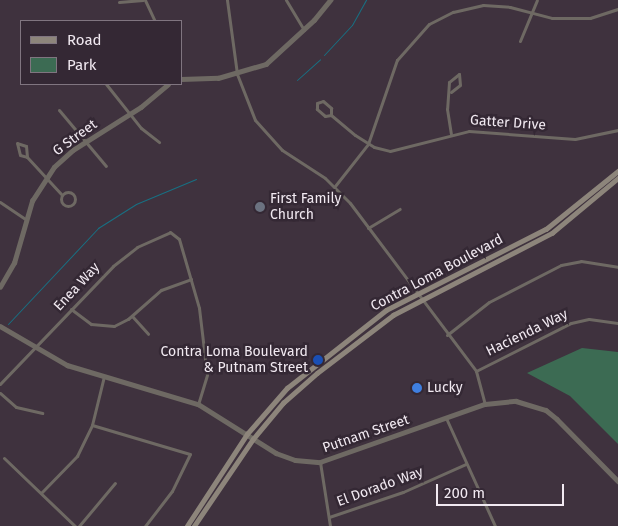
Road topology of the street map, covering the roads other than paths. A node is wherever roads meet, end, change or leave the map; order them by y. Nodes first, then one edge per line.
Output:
1 (144, 0) edge
2 (227, 0) edge
3 (286, 0) edge
4 (330, 0) edge
5 (537, 0) edge
6 (119, 2) dead end
7 (618, 9) edge
8 (532, 14) junction
9 (154, 20) edge
10 (304, 30) junction
11 (520, 41) dead end
12 (237, 74) junction
13 (182, 79) edge
14 (107, 85) edge
15 (167, 85) edge
16 (451, 92) junction
17 (59, 110) dead end
18 (130, 114) junction
19 (331, 115) junction
20 (618, 130) edge
21 (451, 134) junction
22 (86, 141) junction
23 (159, 142) dead end
24 (368, 144) junction
25 (27, 157) junction
26 (106, 166) dead end
27 (618, 171) edge
28 (45, 178) junction
29 (618, 178) edge
30 (335, 186) junction
31 (62, 194) junction
32 (0, 202) edge
33 (400, 210) dead end
34 (25, 219) junction
35 (368, 228) junction
36 (618, 267) edge
37 (191, 279) junction
38 (0, 287) edge
39 (416, 294) junction
40 (421, 301) junction
41 (71, 309) junction
42 (132, 316) junction
43 (618, 323) edge
44 (0, 326) edge
45 (148, 334) dead end
46 (447, 335) junction
47 (36, 348) junction
48 (476, 371) junction
49 (104, 376) junction
50 (0, 384) edge
51 (0, 394) edge
52 (198, 404) junction
53 (486, 404) junction
54 (42, 413) dead end
55 (446, 418) junction
56 (92, 425) junction
57 (247, 434) junction
58 (253, 439) junction
59 (4, 458) dead end
60 (320, 462) junction
61 (466, 464) junction
62 (618, 481) edge
63 (116, 483) dead end
64 (41, 493) junction
65 (329, 517) junction
66 (146, 525) edge
67 (77, 526) edge
68 (187, 526) edge
69 (194, 526) edge
70 (330, 526) edge
71 (495, 526) edge

1 - 6 street
1 - 9 street
2 - 12 street
3 - 10 street
4 - 10 street
5 - 8 street
7 - 8 street
8 - 11 street
8 - 24 street
10 - 12 street
12 - 13 street
12 - 30 street
14 - 18 street
15 - 18 street, G Street
16 - 16 street
16 - 21 street
17 - 22 street
18 - 22 street, G Street
18 - 23 street
19 - 19 street
19 - 24 street
20 - 21 street, Gatter Drive
21 - 24 street, Gatter Drive
22 - 26 street
22 - 28 street, G Street
24 - 30 street
25 - 25 street
25 - 28 street
27 - 39 main road, Contra Loma Boulevard
28 - 31 street
28 - 34 street, G Street
29 - 40 main road, Contra Loma Boulevard
30 - 35 street
31 - 31 street
32 - 34 street
33 - 35 street
34 - 38 street, G Street
35 - 39 street
36 - 46 street
37 - 41 street, Enea Way
37 - 42 street
37 - 52 street
39 - 40 street
39 - 57 main road, Contra Loma Boulevard
40 - 46 street
40 - 58 main road, Contra Loma Boulevard
41 - 42 street
41 - 47 street, Enea Way
42 - 45 street
43 - 48 street, Hacienda Way
44 - 47 street, Putnam Street
46 - 48 street
47 - 49 street, Putnam Street
47 - 50 street, Enea Way
48 - 53 street
49 - 52 street, Putnam Street
49 - 56 street
51 - 54 street
52 - 57 street, Putnam Street
53 - 55 street, Putnam Street
53 - 62 street, Putnam Street
55 - 60 street, Putnam Street
55 - 61 street
56 - 64 street
56 - 66 street
57 - 58 street, Putnam Street
57 - 68 main road, Contra Loma Boulevard
58 - 60 street, Putnam Street
58 - 69 main road, Contra Loma Boulevard
59 - 64 street
60 - 65 street
61 - 65 street, El Dorado Way
61 - 71 street
63 - 67 street
64 - 67 street
65 - 70 street

